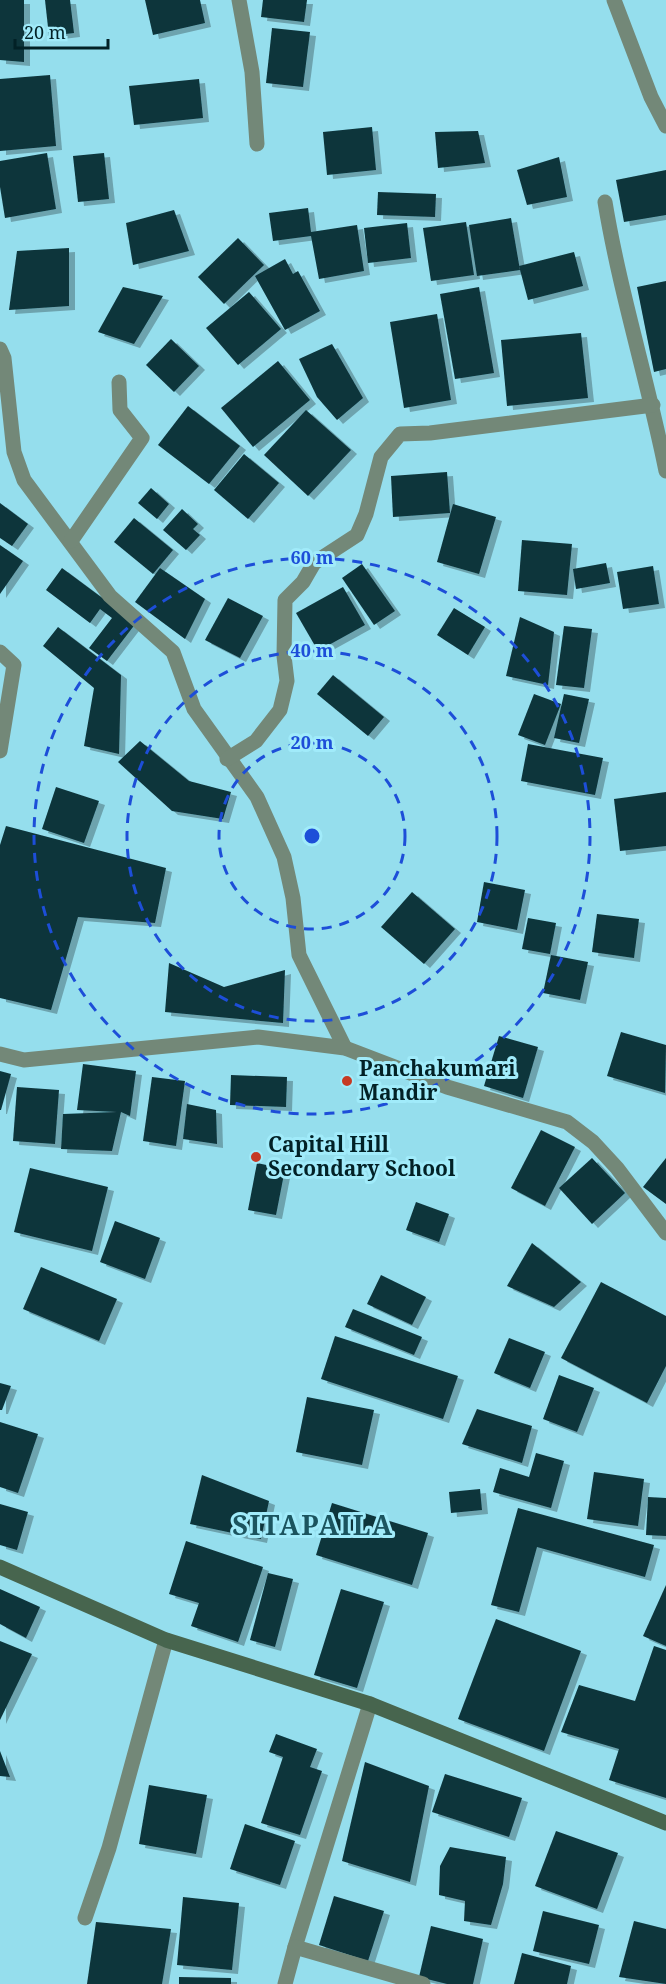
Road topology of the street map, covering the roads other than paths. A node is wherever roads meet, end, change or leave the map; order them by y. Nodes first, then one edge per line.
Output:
1 (239, 0) edge
2 (614, 0) edge
3 (666, 126) edge
4 (257, 144) dead end
5 (605, 202) dead end
6 (0, 349) edge
7 (120, 382) dead end
8 (653, 405) junction
9 (666, 471) edge
10 (71, 541) junction
11 (0, 652) edge
12 (0, 751) edge
13 (227, 759) junction
14 (345, 1048) junction
15 (0, 1054) edge
16 (666, 1233) edge
17 (0, 1567) edge
18 (166, 1640) junction
19 (370, 1704) junction
20 (666, 1823) edge
21 (85, 1918) dead end
22 (295, 1947) junction
23 (285, 1984) edge
24 (423, 1984) edge

1 - 4 street
2 - 3 street
5 - 8 street
6 - 10 street
7 - 10 street
8 - 9 street
8 - 13 street
10 - 13 street
11 - 12 street
13 - 14 street
14 - 15 street
14 - 16 street
17 - 18 main road
18 - 19 main road
18 - 21 street
19 - 20 main road
19 - 22 street
22 - 23 street
22 - 24 street

